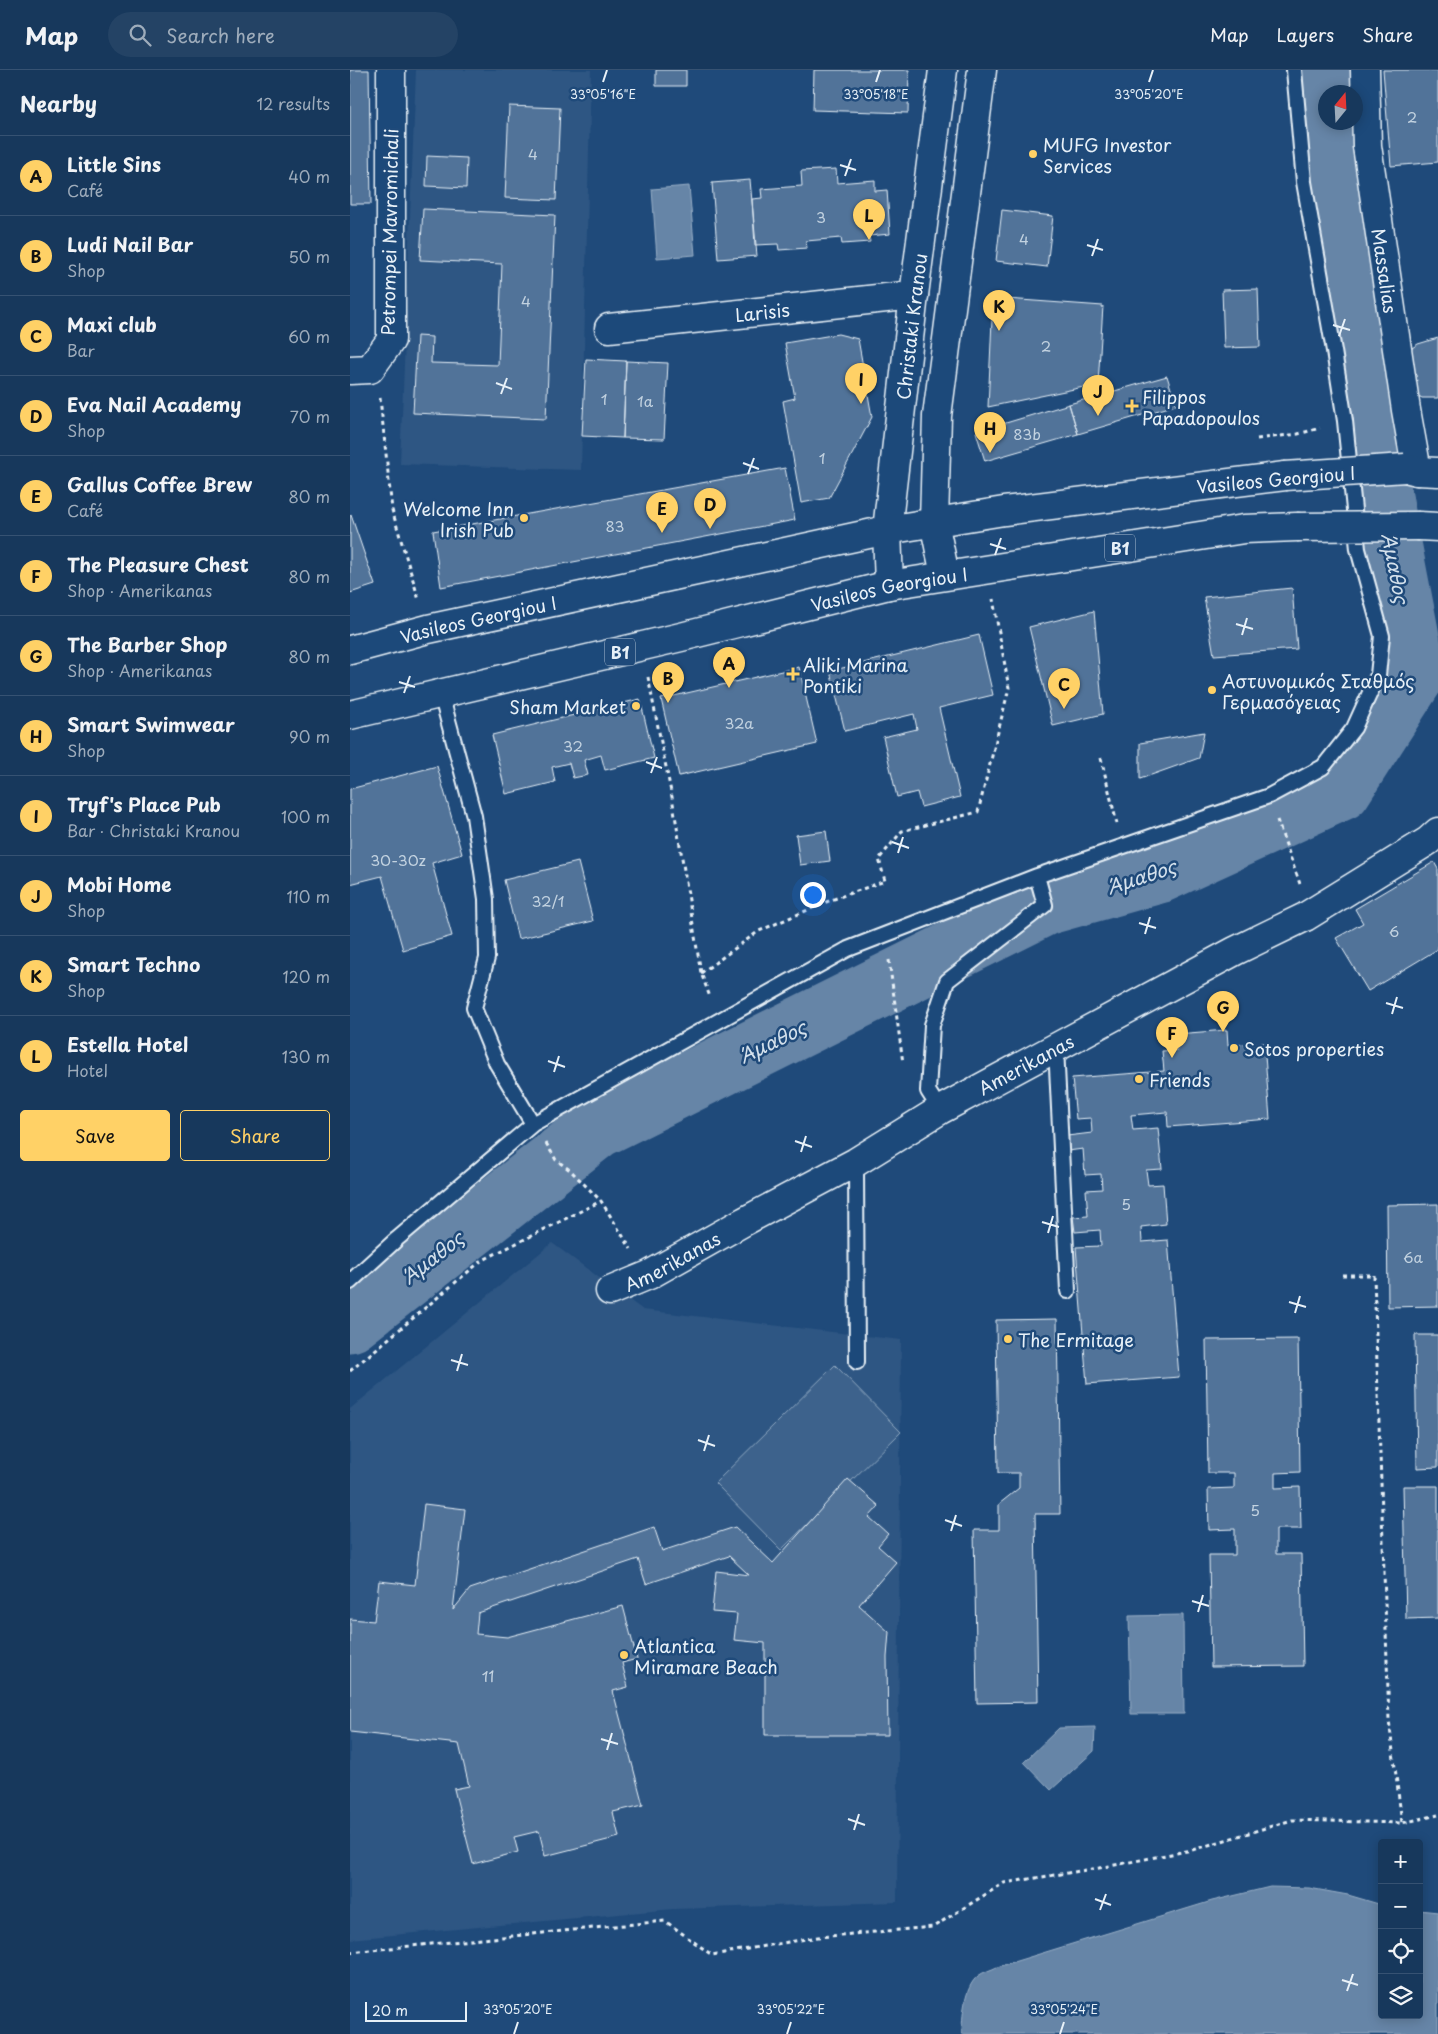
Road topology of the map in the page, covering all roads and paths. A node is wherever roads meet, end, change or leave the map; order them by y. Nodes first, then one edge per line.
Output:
1 (391, 70) edge
2 (943, 70) edge
3 (982, 70) edge
4 (1294, 70) edge
5 (1365, 70) edge
6 (914, 295) junction
7 (609, 328) dead end
8 (360, 370) edge
9 (1298, 434) dead end
10 (1257, 439) dead end
11 (1420, 470) edge
12 (934, 522) junction
13 (1428, 527) edge
14 (887, 530) junction
15 (945, 575) junction
16 (889, 585) junction
17 (992, 593) dead end
18 (428, 629) junction
19 (350, 650) edge
20 (647, 674) dead end
21 (441, 694) junction
22 (350, 715) edge
23 (1101, 758) dead end
24 (1111, 798) dead end
25 (1278, 825) dead end
26 (1438, 832) edge
27 (1037, 876) junction
28 (1303, 891) dead end
29 (886, 934) junction
30 (899, 1035) dead end
31 (1056, 1048) junction
32 (940, 1110) junction
33 (533, 1124) junction
34 (856, 1162) junction
35 (601, 1201) junction
36 (649, 1275) junction
37 (1342, 1275) dead end
38 (350, 1282) edge
39 (610, 1291) dead end
40 (1068, 1291) dead end
41 (857, 1362) dead end
42 (350, 1371) edge
43 (1438, 1815) edge
44 (1402, 1823) junction
45 (350, 1952) edge

1 - 8 main road, Petrompei Mavromichali
2 - 6 main road, Christaki Kranou
3 - 12 main road, Christaki Kranou
4 - 27 lane
5 - 11 main road, Massalias
6 - 7 main road, Larisis
6 - 14 main road, Christaki Kranou
8 - 18 path
9 - 10 path
11 - 12 main road, Vasileos Georgiou I, bridge
12 - 14 main road, Vasileos Georgiou I
12 - 15 main road, Christaki Kranou
13 - 15 main road, Vasileos Georgiou I / B1, bridge
14 - 16 main road, Christaki Kranou
14 - 18 main road, Vasileos Georgiou I
15 - 16 main road, Vasileos Georgiou I / B1
16 - 21 main road, Vasileos Georgiou I / B1
17 - 20 path
18 - 19 main road, Vasileos Georgiou I
21 - 22 main road, Vasileos Georgiou I / B1
21 - 33 lane
23 - 24 path
25 - 28 path
26 - 31 main road, Amerikanas
27 - 29 lane
27 - 32 lane
29 - 30 path
29 - 33 lane
31 - 32 main road, Amerikanas
31 - 40 lane
32 - 34 main road, Amerikanas
33 - 35 path
33 - 38 lane
34 - 36 main road, Amerikanas
34 - 41 lane
35 - 36 path
35 - 42 path
36 - 39 main road, Amerikanas
37 - 44 path
43 - 44 path
44 - 45 path

